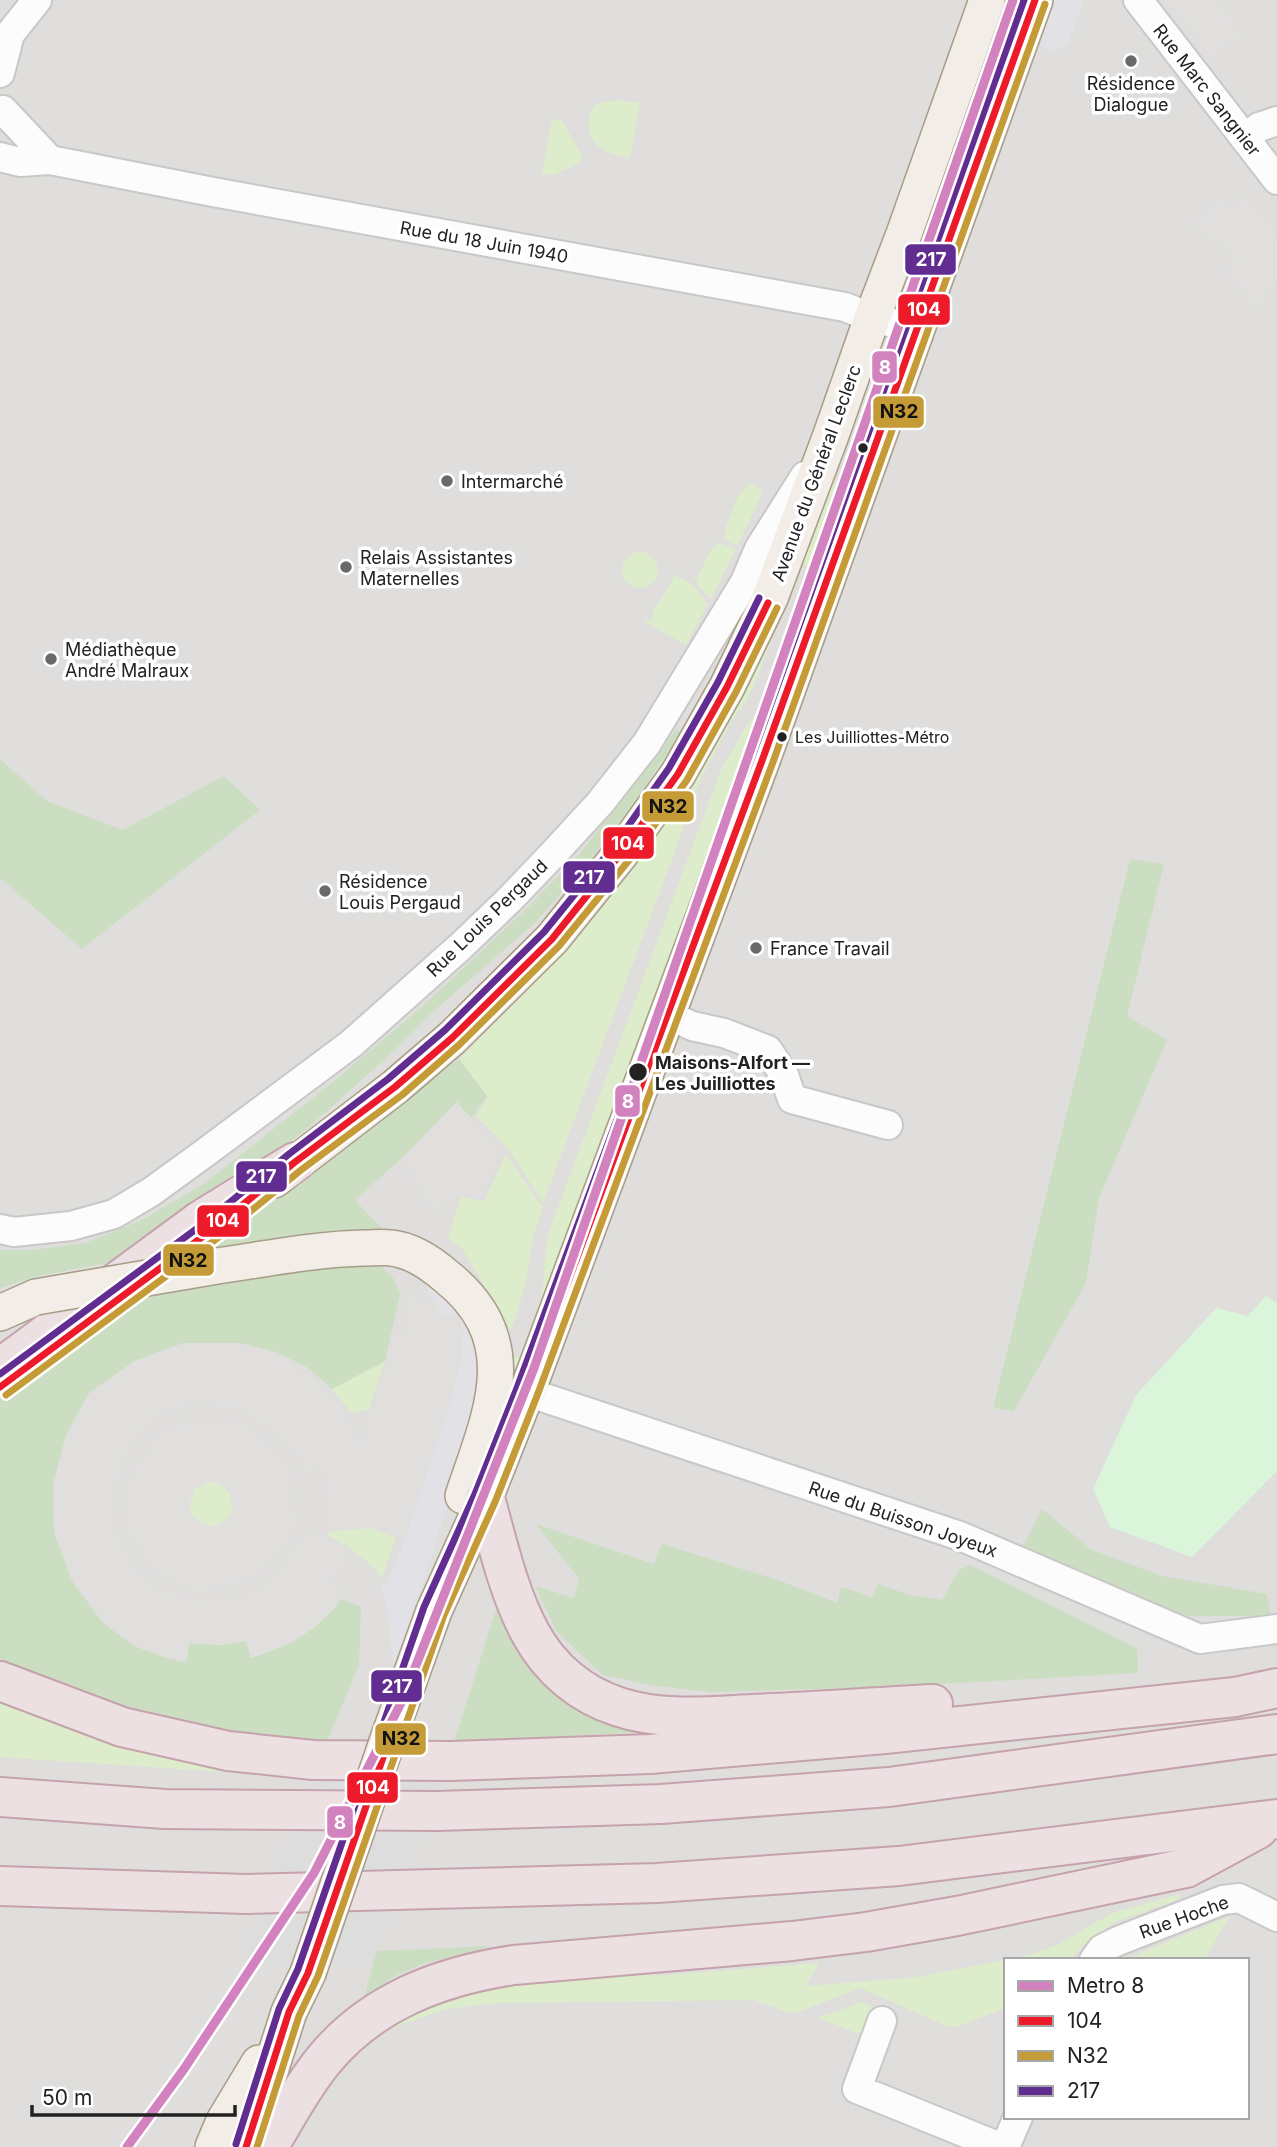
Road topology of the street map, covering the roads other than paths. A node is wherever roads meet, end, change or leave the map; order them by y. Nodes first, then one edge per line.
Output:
1 (37, 0) edge
2 (988, 0) edge
3 (1035, 0) edge
4 (1138, 0) edge
5 (5, 37) edge
6 (0, 73) edge
7 (0, 82) edge
8 (2, 113) edge
9 (1277, 121) edge
10 (1245, 139) junction
11 (0, 157) edge
12 (50, 160) junction
13 (1277, 180) edge
14 (872, 318) junction
15 (917, 329) junction
16 (829, 438) junction
17 (667, 1014) junction
18 (888, 1125) dead end
19 (295, 1163) junction
20 (0, 1229) edge
21 (0, 1313) edge
22 (0, 1368) edge
23 (0, 1387) edge
24 (527, 1392) junction
25 (485, 1498) junction
26 (438, 1602) junction
27 (1277, 1629) edge
28 (1277, 1680) edge
29 (0, 1681) edge
30 (1277, 1688) edge
31 (1277, 1734) edge
32 (0, 1797) edge
33 (1277, 1819) edge
34 (0, 1886) edge
35 (1277, 1917) edge
36 (1095, 1958) edge
37 (289, 2012) junction
38 (882, 2021) dead end
39 (1017, 2119) edge
40 (213, 2147) edge
41 (246, 2147) edge
42 (268, 2147) edge
43 (1002, 2147) edge

1 - 5 street
2 - 14 main road, Avenue du Général Leclerc
3 - 15 main road
4 - 10 street, Rue Marc Sangnier
5 - 6 street
7 - 8 street
8 - 12 street
9 - 10 street
10 - 13 street, Rue Marc Sangnier
11 - 12 street, Rue du 18 Juin 1940
12 - 14 street, Rue du 18 Juin 1940
14 - 15 street, Rue du 18 Juin 1940
14 - 16 main road, Avenue du Général Leclerc
15 - 17 main road
16 - 19 main road, Avenue du Général Leclerc
16 - 20 street, Rue Louis Pergaud
17 - 18 street
17 - 24 main road
19 - 22 highway
19 - 23 main road, Avenue du Général Leclerc
21 - 26 main road, bridge
24 - 25 main road
24 - 27 street, Rue du Buisson Joyeux
25 - 26 main road
25 - 28 highway
26 - 37 main road, bridge
29 - 30 highway
31 - 32 highway
33 - 34 highway
33 - 42 highway
35 - 36 street, Rue Hoche
37 - 40 main road
37 - 41 main road
38 - 43 street
39 - 43 street

